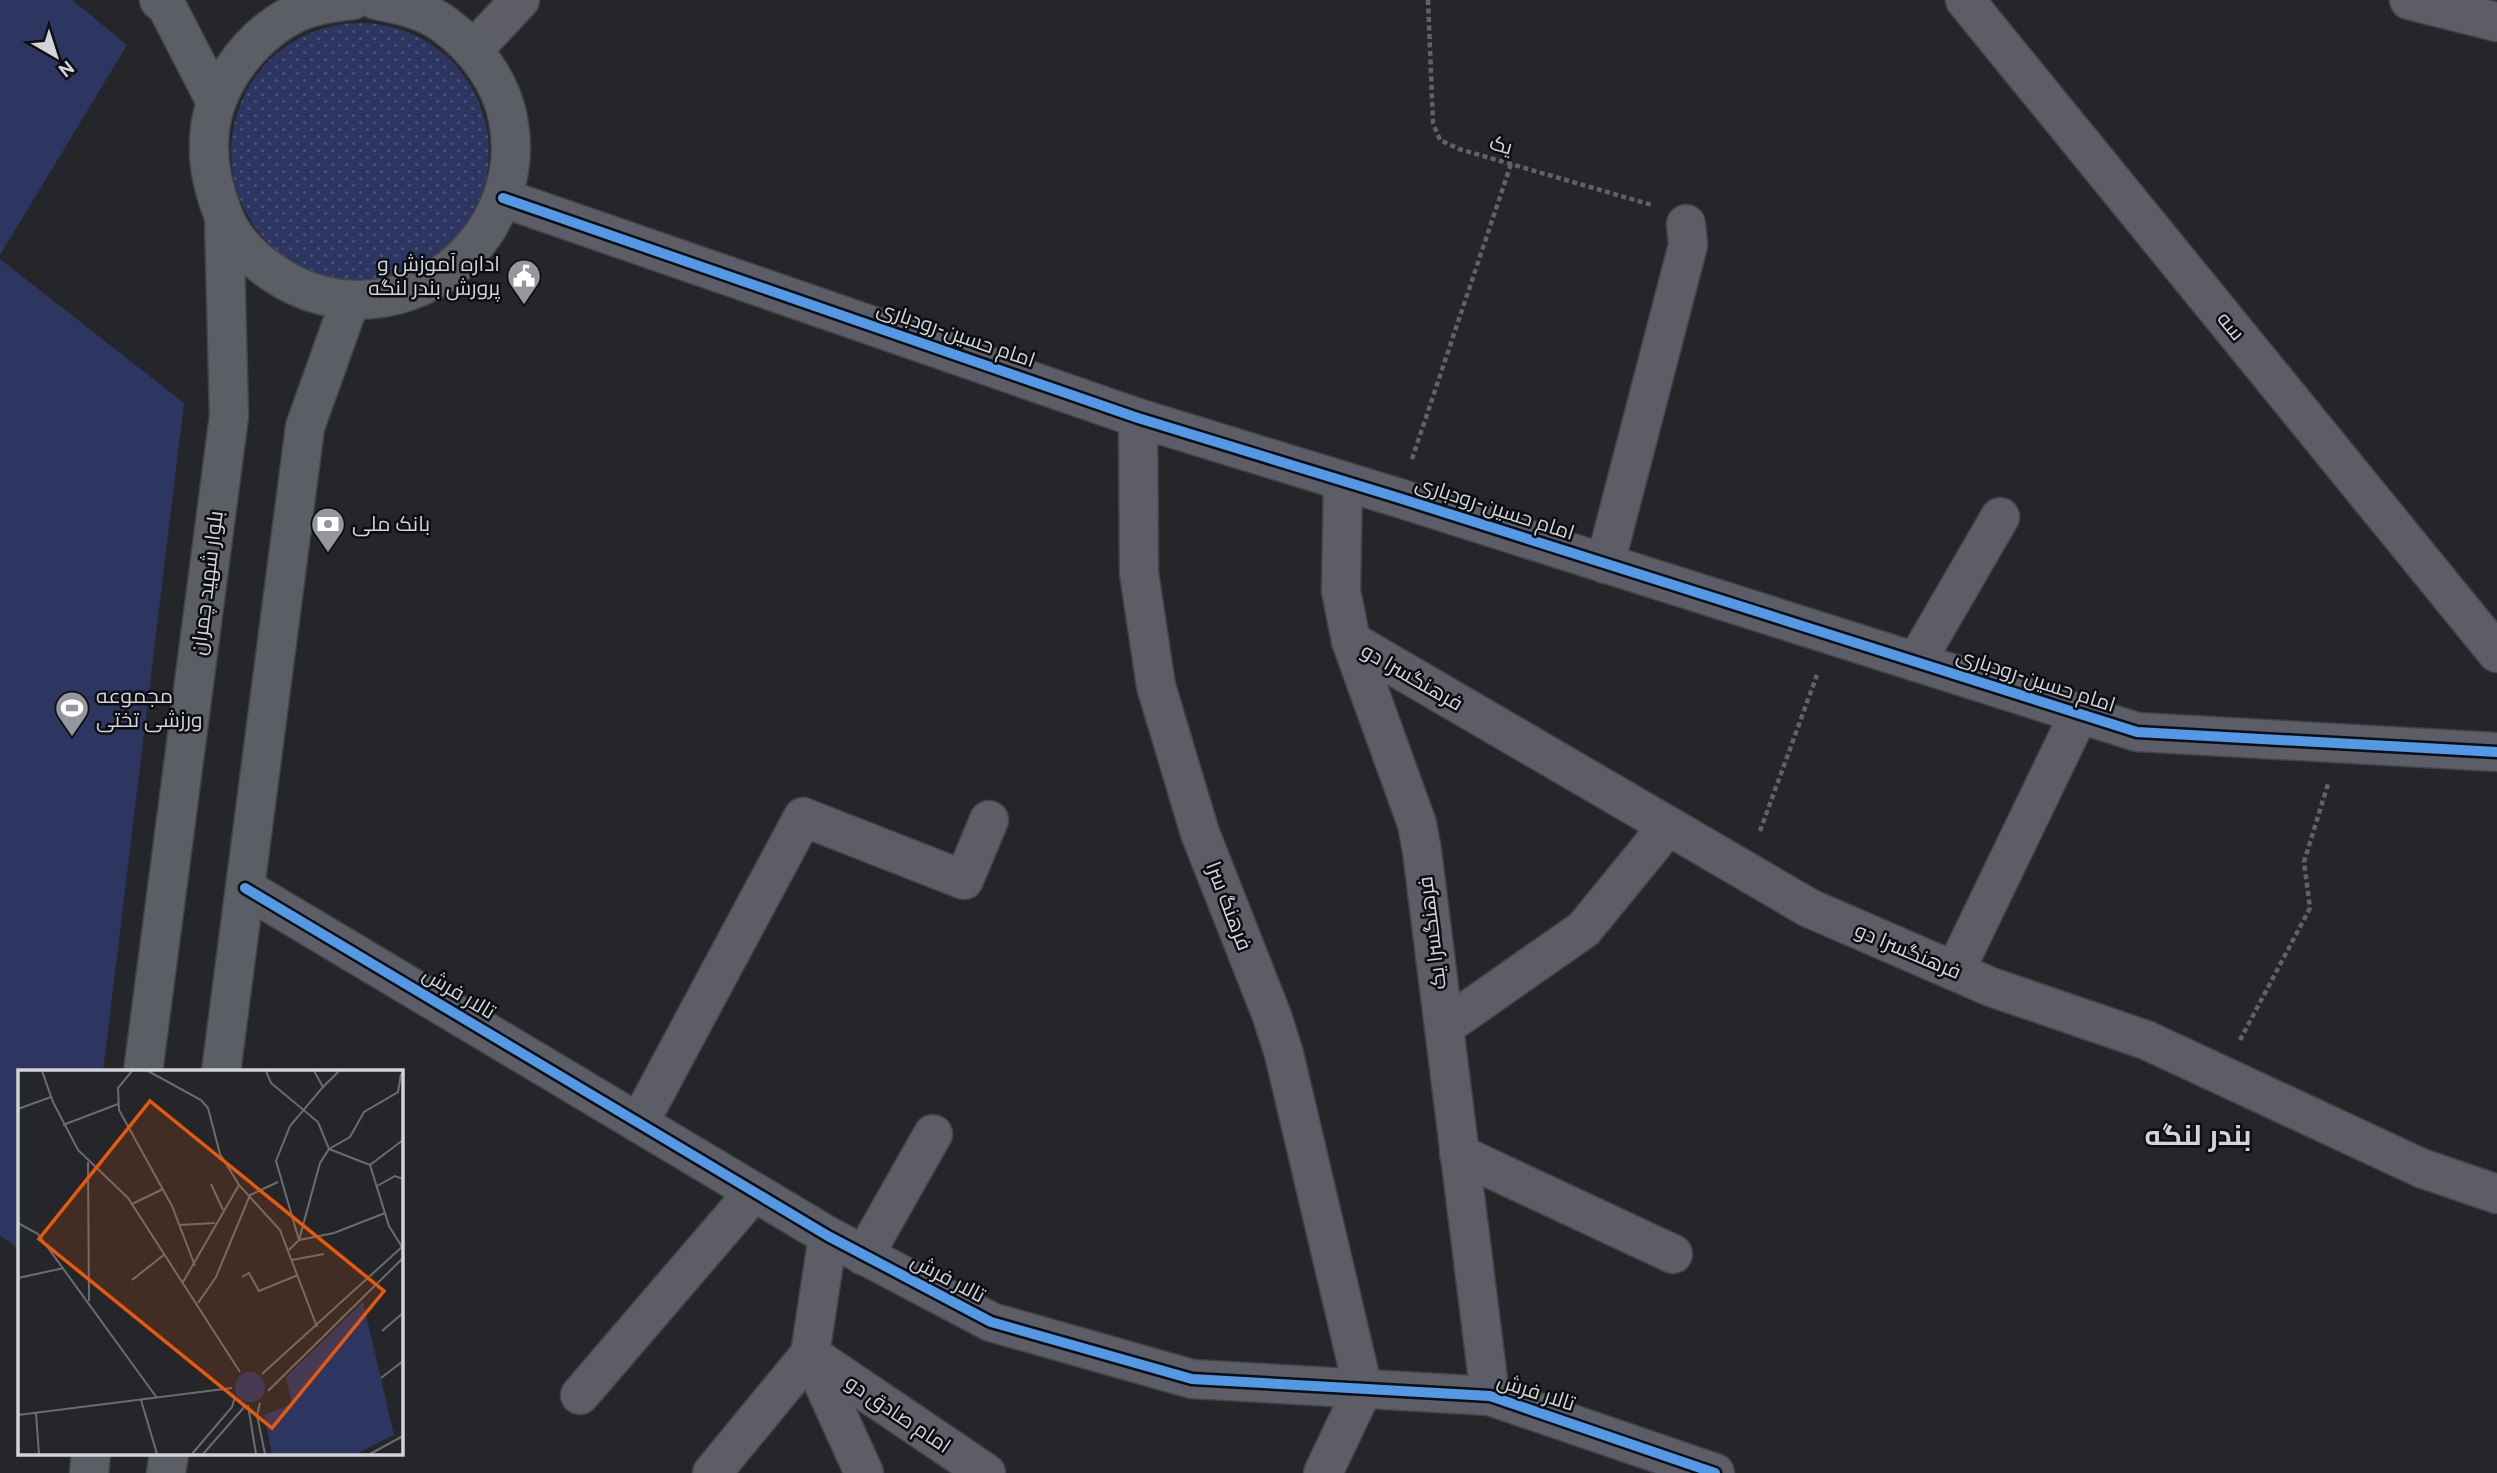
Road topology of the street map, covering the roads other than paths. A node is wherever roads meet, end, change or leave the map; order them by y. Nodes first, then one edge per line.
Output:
1 (159, 0) edge
2 (353, 0) edge
3 (520, 0) edge
4 (1965, 0) edge
5 (2409, 0) edge
6 (397, 2) edge
7 (283, 9) edge
8 (2497, 22) edge
9 (473, 50) junction
10 (216, 102) junction
11 (503, 198) junction
12 (224, 218) junction
13 (1686, 224) road end
14 (350, 301) junction
15 (1138, 418) junction
16 (1343, 481) junction
17 (2000, 517) dead end
18 (1605, 564) junction
19 (1351, 641) junction
20 (2497, 653) edge
21 (1916, 662) junction
22 (2079, 714) junction
23 (2497, 752) edge
24 (989, 820) dead end
25 (1668, 826) junction
26 (245, 888) junction
27 (1955, 971) junction
28 (1444, 1027) junction
29 (144, 1070) edge
30 (221, 1070) edge
31 (639, 1123) junction
32 (933, 1134) dead end
33 (1460, 1154) junction
34 (754, 1192) junction
35 (2497, 1194) edge
36 (828, 1237) junction
37 (1674, 1254) dead end
38 (864, 1256) junction
39 (810, 1354) junction
40 (1363, 1389) junction
41 (580, 1395) dead end
42 (1490, 1396) junction
43 (712, 1473) edge
44 (864, 1473) edge
45 (986, 1473) edge
46 (1324, 1473) edge
47 (1715, 1473) edge

1 - 10 main road
2 - 7 main road
3 - 9 street
4 - 20 street, سه
5 - 8 street
6 - 9 main road
7 - 10 main road
9 - 11 main road
10 - 12 main road
11 - 14 main road
11 - 15 street, امام حسین-رودباری
12 - 14 main road
12 - 29 main road, بلوار شهید چمران
13 - 18 street
14 - 26 main road
15 - 16 street, امام حسین-رودباری
15 - 40 street, فرهنگ سرا
16 - 18 street, امام حسین-رودباری
16 - 19 street, فرهنگسرا یک
17 - 21 street
18 - 21 street, امام حسین-رودباری
19 - 25 street, فرهنگسرا دو
19 - 28 street, فرهنگسرا یک
21 - 22 street, امام حسین-رودباری
22 - 23 street, امام حسین-رودباری
22 - 27 street
24 - 31 street
25 - 27 street, فرهنگسرا دو
25 - 28 street
26 - 30 main road
26 - 31 street, تالار فرش
27 - 35 street, فرهنگسرا دو
28 - 33 street, فرهنگسرا یک
31 - 34 street, تالار فرش
32 - 38 street
33 - 37 street
33 - 42 street, فرهنگسرا یک
34 - 36 street, تالار فرش
34 - 41 street
36 - 38 street, تالار فرش
36 - 39 street
38 - 40 street, تالار فرش
39 - 43 street
39 - 44 street
39 - 45 street, امام صادق دو
40 - 42 street, تالار فرش
40 - 46 street
42 - 47 street, تالار فرش

